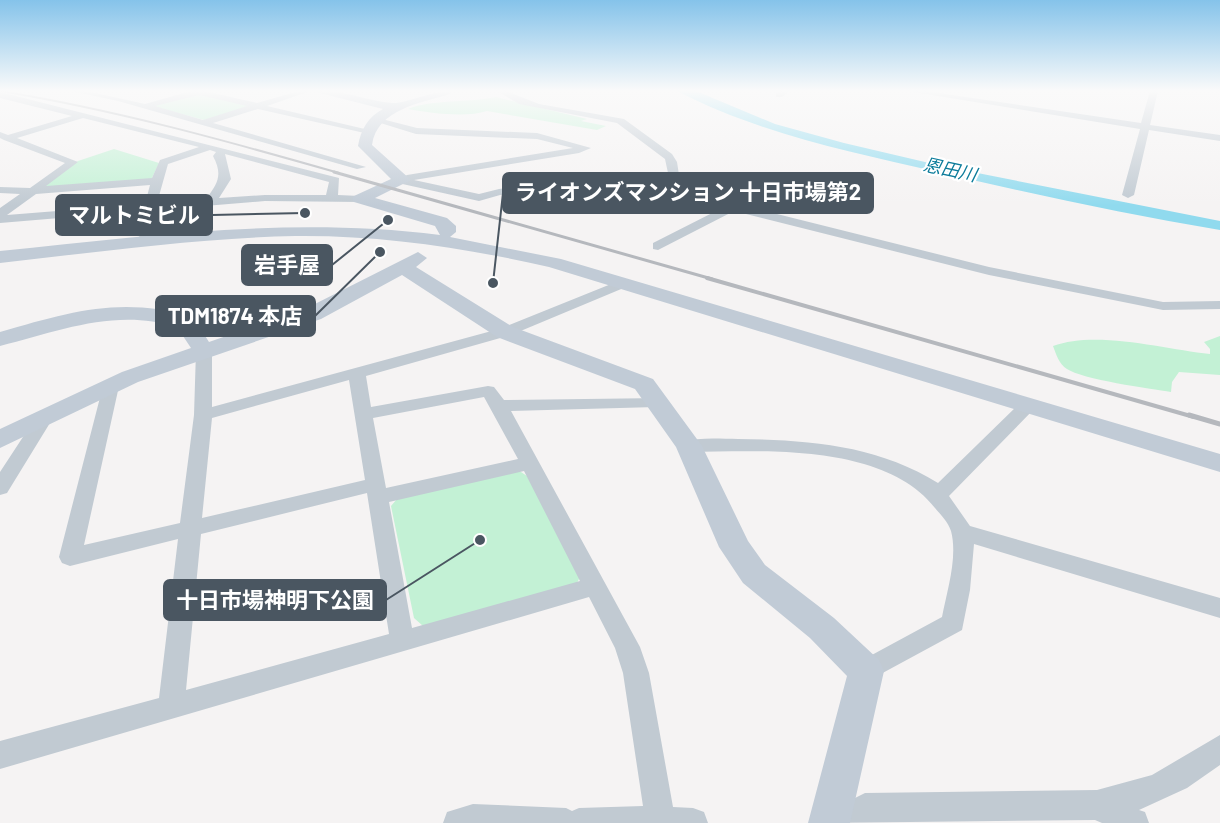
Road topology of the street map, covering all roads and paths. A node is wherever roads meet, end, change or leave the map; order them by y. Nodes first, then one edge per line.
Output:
1 (34, 129) edge
2 (142, 129) edge
3 (225, 129) edge
4 (355, 129) edge
5 (368, 129) edge
6 (411, 129) edge
7 (631, 129) edge
8 (1144, 129) edge
9 (1166, 129) edge
10 (366, 132) junction
11 (3, 138) edge
12 (1220, 138) edge
13 (210, 147) junction
14 (222, 150) junction
15 (361, 167) joint
16 (387, 169) junction
17 (673, 176) junction
18 (402, 180) junction
19 (155, 181) junction
20 (0, 190) edge
21 (30, 191) junction
22 (1128, 195) dead end
23 (331, 199) junction
24 (360, 200) junction
25 (211, 201) junction
26 (152, 206) junction
27 (733, 207) junction
28 (0, 214) edge
29 (0, 219) edge
30 (143, 236) junction
31 (444, 236) junction
32 (658, 246) dead end
33 (0, 249) edge
34 (0, 257) edge
35 (403, 267) junction
36 (621, 284) junction
37 (1220, 305) edge
38 (505, 332) junction
39 (0, 339) edge
40 (204, 351) junction
41 (357, 375) junction
42 (110, 386) junction
43 (656, 402) junction
44 (1028, 405) junction
45 (500, 406) junction
46 (366, 414) junction
47 (203, 415) junction
48 (44, 418) junction
49 (0, 439) edge
50 (689, 446) junction
51 (1220, 449) edge
52 (531, 463) junction
53 (1220, 463) edge
54 (0, 488) edge
55 (378, 491) junction
56 (939, 494) junction
57 (190, 530) junction
58 (962, 532) junction
59 (596, 586) junction
60 (1220, 608) edge
61 (402, 640) junction
62 (866, 670) junction
63 (171, 705) junction
64 (1220, 748) edge
65 (0, 755) edge
66 (1097, 805) junction
67 (660, 820) junction
68 (458, 823) edge
69 (566, 823) edge
70 (579, 823) edge
71 (693, 823) edge
72 (829, 823) edge
73 (838, 823) edge
74 (1134, 823) edge

1 - 11 street
2 - 13 street
3 - 15 street
4 - 10 street
5 - 10 street
6 - 18 street
7 - 17 street
8 - 22 street
9 - 12 street
10 - 16 street
11 - 21 street
13 - 14 street
13 - 19 street
14 - 23 street
14 - 25 street
15 - 16 street
16 - 18 street
17 - 18 street
17 - 27 street
18 - 24 street
19 - 21 street
19 - 26 street
20 - 21 street
21 - 28 street
23 - 24 street
23 - 25 street
24 - 31 street
25 - 26 street
26 - 29 street
26 - 30 street
27 - 32 street
27 - 37 street
30 - 31 street
30 - 33 street
31 - 34 street
31 - 35 street
31 - 36 street
31 - 51 street
35 - 38 street
35 - 40 street
36 - 38 street
36 - 44 street
38 - 41 street
38 - 43 street
39 - 40 street
40 - 42 street
40 - 47 street
41 - 46 street
41 - 47 street
42 - 48 street
42 - 57 street
43 - 45 street
43 - 50 street
44 - 53 street
44 - 56 street
45 - 46 street
45 - 52 street
46 - 55 street
47 - 57 street
48 - 49 street
48 - 54 street
50 - 56 street
50 - 62 street
52 - 55 street
52 - 59 street
55 - 57 street
55 - 61 street
56 - 58 street
57 - 63 street
58 - 60 street
58 - 62 street
59 - 61 street
59 - 67 street
61 - 63 street
62 - 72 street
63 - 65 street
64 - 66 street
66 - 73 street
66 - 74 street
67 - 70 street
67 - 71 street
68 - 69 street

